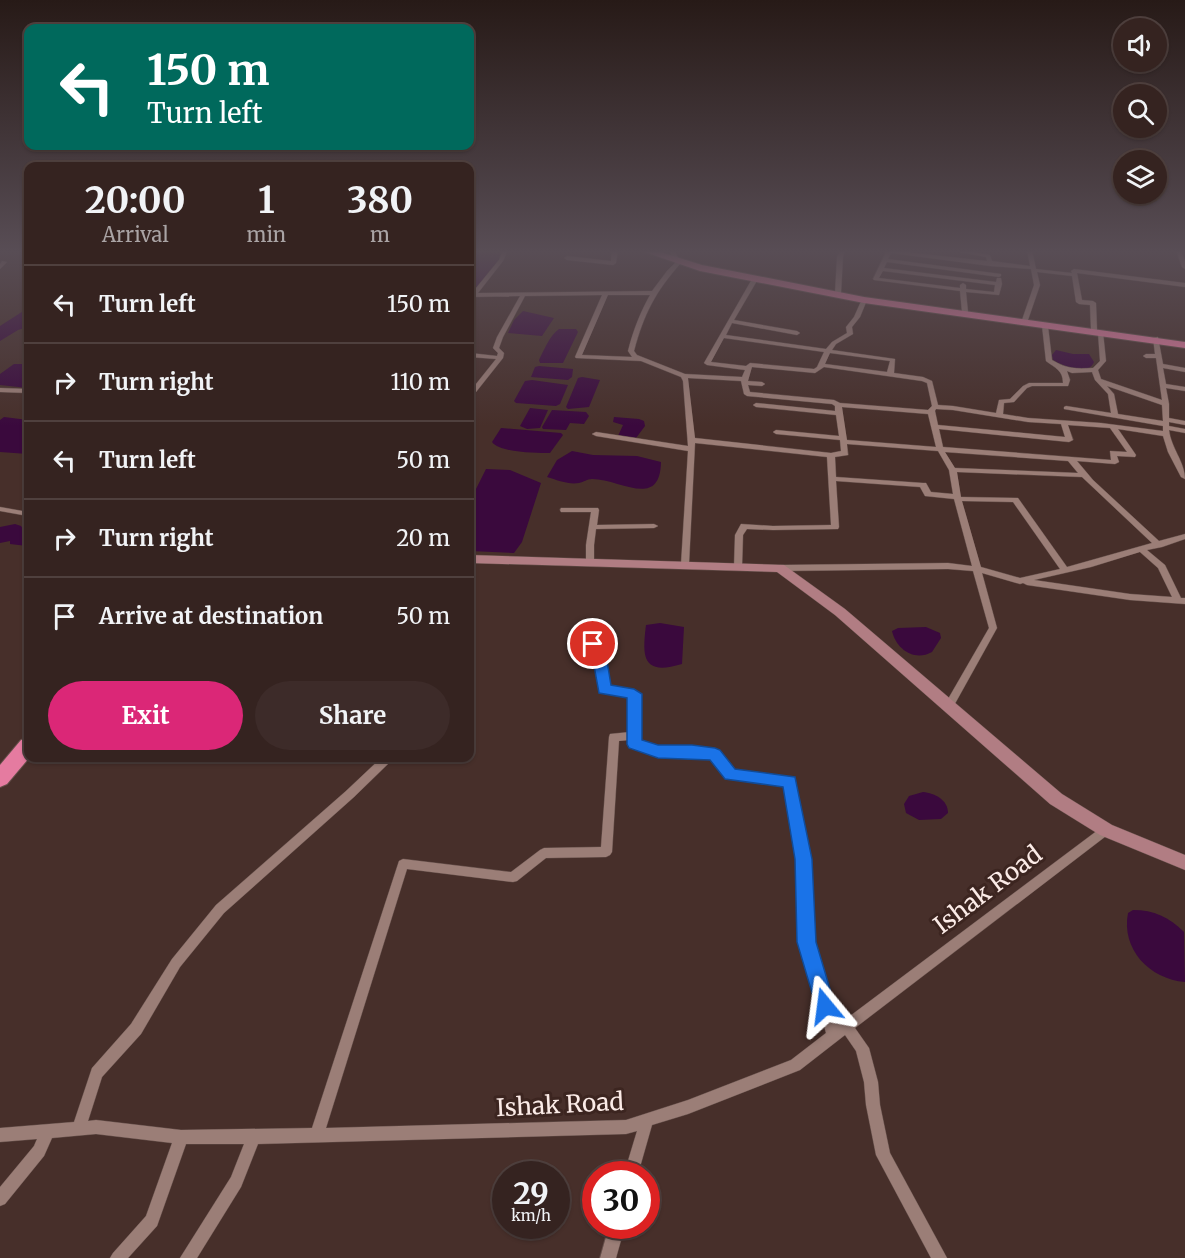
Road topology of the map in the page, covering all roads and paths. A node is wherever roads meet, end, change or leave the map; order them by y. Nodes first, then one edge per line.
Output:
1 (515, 309) edge
2 (599, 309) edge
3 (646, 309) edge
4 (738, 309) edge
5 (860, 309) edge
6 (925, 309) edge
7 (943, 309) edge
8 (965, 309) edge
9 (1029, 309) edge
10 (1094, 309) edge
11 (965, 312) junction
12 (1025, 320) junction
13 (731, 321) junction
14 (1045, 326) junction
15 (1097, 331) junction
16 (797, 333) dead end
17 (722, 336) junction
18 (1156, 339) junction
19 (1185, 343) edge
20 (828, 351) junction
21 (474, 355) edge
22 (1146, 356) dead end
23 (1159, 356) junction
24 (500, 358) junction
25 (640, 359) junction
26 (822, 365) junction
27 (1058, 366) junction
28 (1161, 366) junction
29 (748, 368) junction
30 (1095, 370) junction
31 (1185, 370) edge
32 (890, 375) junction
33 (684, 376) junction
34 (729, 378) junction
35 (744, 379) junction
36 (1098, 380) junction
37 (762, 384) dead end
38 (1163, 385) junction
39 (1185, 389) edge
40 (0, 390) edge
41 (24, 391) edge
42 (474, 391) edge
43 (1166, 404) junction
44 (756, 405) dead end
45 (1066, 408) dead end
46 (838, 409) junction
47 (934, 410) junction
48 (999, 415) junction
49 (1115, 416) junction
50 (1185, 423) edge
51 (1064, 424) junction
52 (1166, 426) junction
53 (935, 427) junction
54 (1113, 427) junction
55 (1185, 431) edge
56 (776, 432) dead end
57 (596, 434) dead end
58 (691, 440) junction
59 (843, 440) junction
60 (692, 449) junction
61 (940, 449) junction
62 (831, 455) junction
63 (1070, 458) junction
64 (953, 470) junction
65 (1084, 475) junction
66 (1185, 477) edge
67 (833, 479) junction
68 (958, 498) junction
69 (0, 509) edge
70 (564, 510) dead end
71 (24, 513) edge
72 (654, 526) dead end
73 (592, 527) junction
74 (1185, 536) edge
75 (1159, 545) junction
76 (1141, 549) junction
77 (474, 559) edge
78 (590, 562) junction
79 (685, 564) junction
80 (738, 567) junction
81 (780, 568) junction
82 (977, 569) junction
83 (1065, 570) junction
84 (1020, 581) junction
85 (1182, 601) edge
86 (593, 644) dead end
87 (949, 706) junction
88 (635, 736) junction
89 (24, 750) edge
90 (383, 762) edge
91 (0, 779) edge
92 (1106, 830) junction
93 (1185, 863) edge
94 (839, 1030) junction
95 (647, 1120) junction
96 (79, 1128) junction
97 (47, 1132) junction
98 (0, 1135) edge
99 (317, 1135) junction
100 (181, 1137) junction
101 (254, 1137) junction
102 (635, 1161) edge
103 (0, 1199) edge
104 (613, 1239) edge
105 (118, 1258) edge
106 (188, 1258) edge
107 (608, 1258) edge
108 (939, 1258) edge

1 - 24 street
2 - 25 street
3 - 25 street
4 - 13 street
5 - 20 street
6 - 14 highway
7 - 11 highway
8 - 11 street
9 - 12 street
10 - 15 street
11 - 12 highway
12 - 15 highway
13 - 16 street
13 - 17 street
14 - 15 highway
14 - 27 street
15 - 18 highway
15 - 30 street
17 - 20 street
17 - 29 street
18 - 19 highway
18 - 23 street
20 - 26 street
20 - 32 street
21 - 24 street
22 - 23 street
23 - 28 street
24 - 42 street
25 - 33 street
26 - 29 street
26 - 32 street
27 - 30 street
27 - 48 street
28 - 31 street
28 - 38 street
29 - 35 street
30 - 36 street
32 - 47 street
33 - 34 street
33 - 58 street
34 - 35 street
34 - 37 street
35 - 46 street
36 - 43 street
36 - 49 street
38 - 39 street
38 - 43 street
40 - 41 street
43 - 52 street
44 - 46 street
45 - 49 street
46 - 47 street
46 - 59 street
47 - 48 street
47 - 53 street
48 - 51 street
49 - 52 street
50 - 52 street
51 - 53 street
51 - 54 street
52 - 54 street
52 - 55 street
52 - 66 street
53 - 61 street
54 - 63 street
56 - 59 street
57 - 60 street
58 - 60 street
58 - 62 street
59 - 61 street
59 - 62 street
60 - 79 street
61 - 63 street
61 - 64 street
62 - 67 street
63 - 65 street
64 - 65 street
64 - 68 street
65 - 75 street
67 - 68 street
67 - 80 street
68 - 82 street
68 - 83 street
69 - 71 street
70 - 73 street
72 - 73 street
73 - 78 street
74 - 75 street
75 - 76 street
76 - 83 street
76 - 85 street
77 - 78 street
78 - 79 street
79 - 80 street
80 - 81 street
81 - 82 street
81 - 87 street
82 - 84 street
82 - 87 street
83 - 84 street
84 - 85 street
86 - 88 street
87 - 92 street
88 - 94 street
88 - 99 street
89 - 91 highway
90 - 96 street
92 - 93 street
92 - 94 street, Ishak Road
94 - 95 street, Ishak Road
94 - 108 street
95 - 99 street, Ishak Road
95 - 102 street
96 - 97 street, Ishak Road
96 - 100 street, Ishak Road
97 - 98 street, Ishak Road
97 - 103 street
99 - 101 street, Ishak Road
100 - 101 street, Ishak Road
100 - 105 street
101 - 106 street
104 - 107 street

